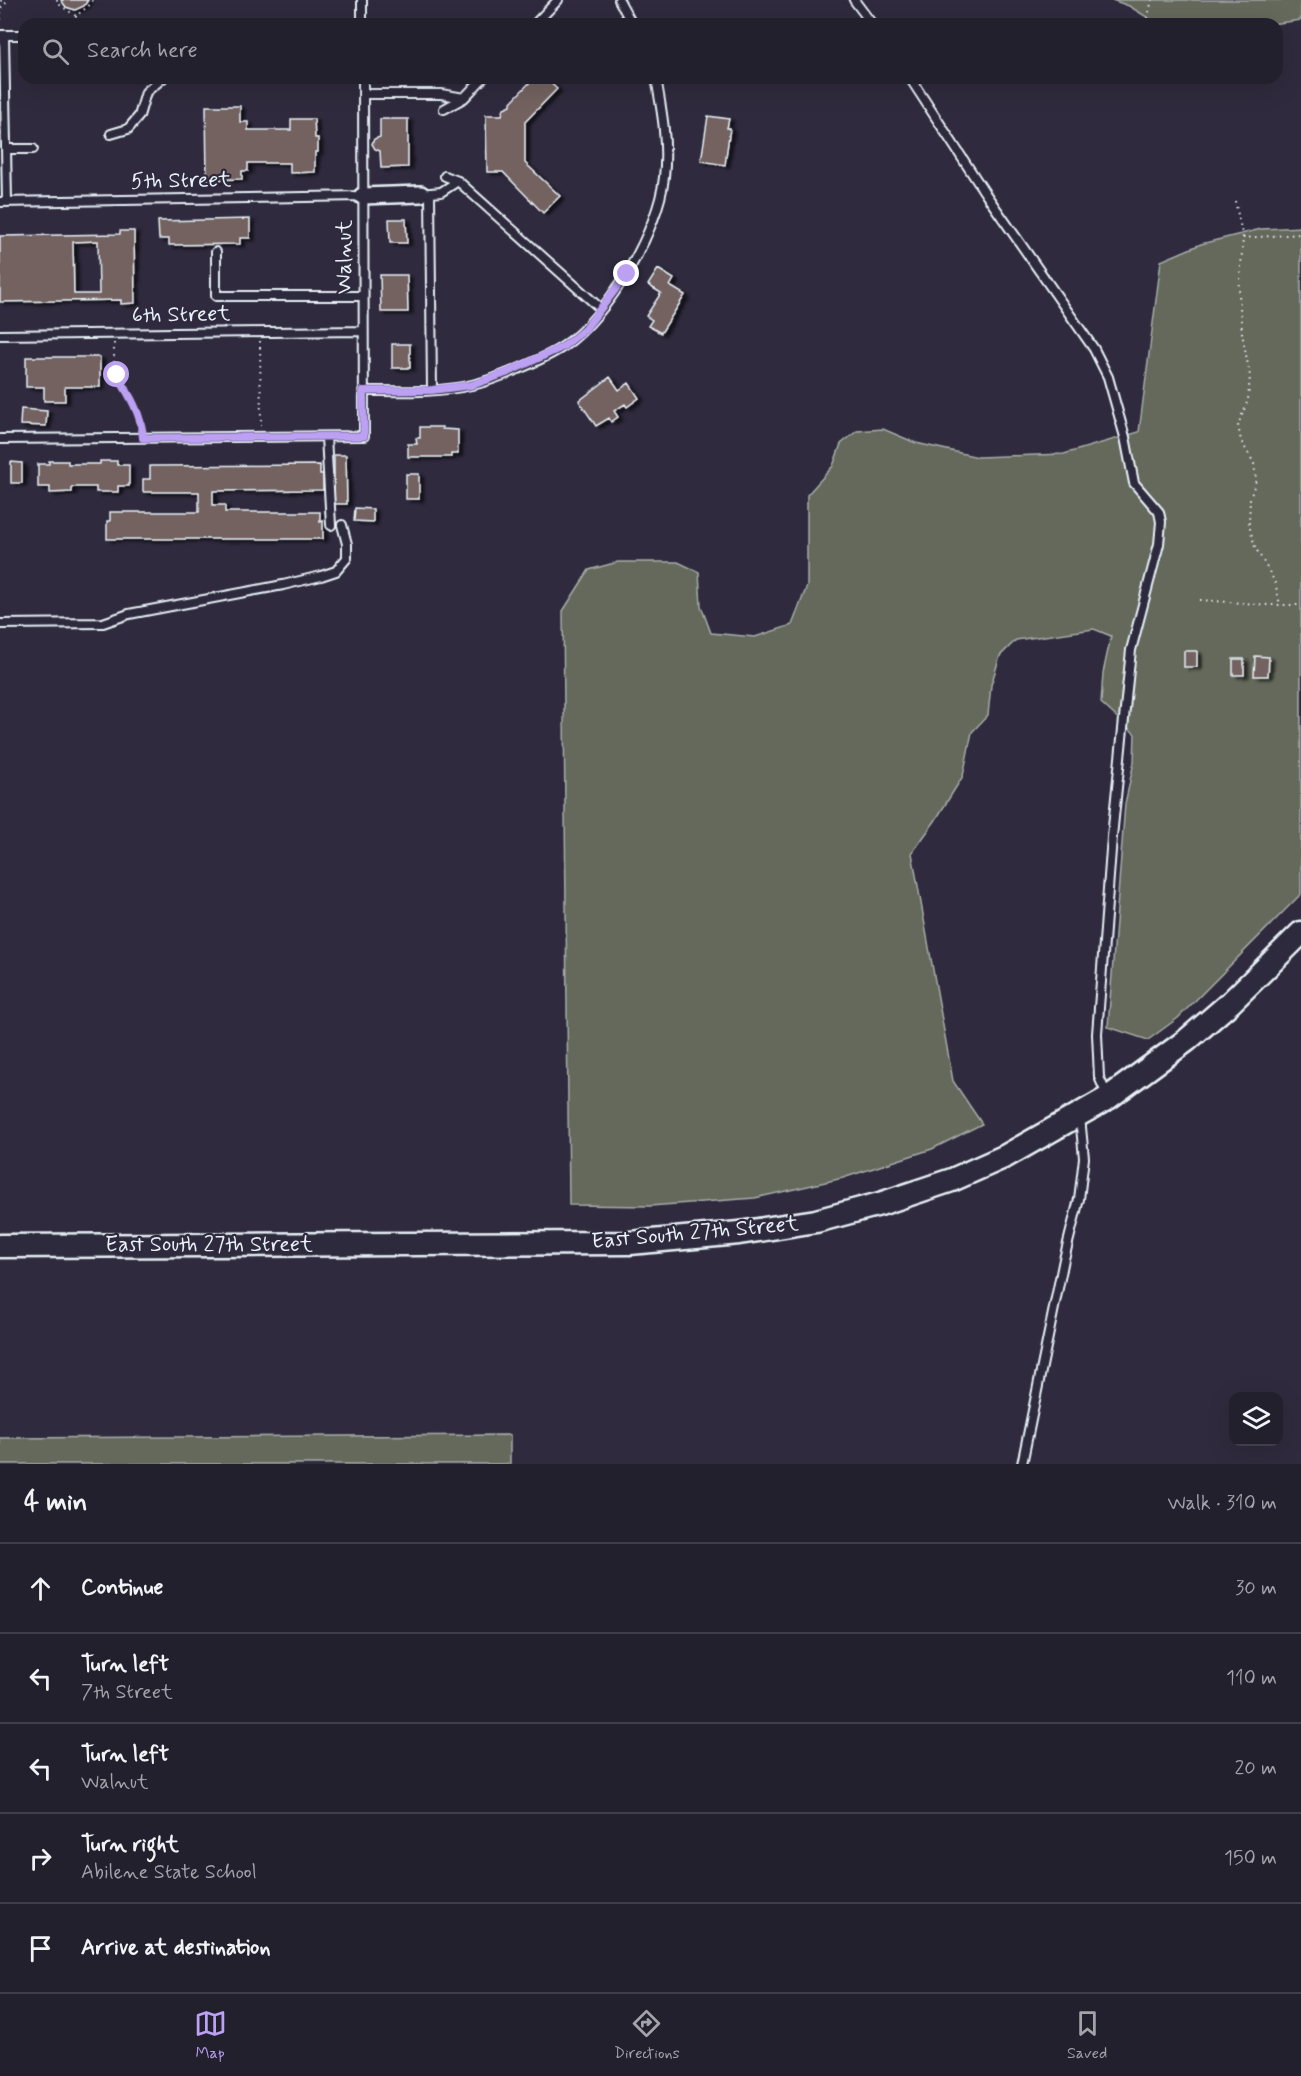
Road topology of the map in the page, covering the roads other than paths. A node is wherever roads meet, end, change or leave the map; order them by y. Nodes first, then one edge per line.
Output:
1 (362, 0) edge
2 (558, 0) edge
3 (619, 0) edge
4 (854, 0) edge
5 (362, 18) edge
6 (541, 18) edge
7 (629, 18) edge
8 (868, 18) edge
9 (2, 35) edge
10 (18, 35) edge
11 (156, 84) edge
12 (363, 84) edge
13 (477, 84) edge
14 (657, 84) edge
15 (914, 84) edge
16 (363, 94) junction
17 (464, 98) junction
18 (444, 109) dead end
19 (111, 134) dead end
20 (6, 149) junction
21 (33, 149) dead end
22 (445, 176) dead end
23 (458, 181) junction
24 (426, 194) junction
25 (362, 196) junction
26 (3, 202) edge
27 (216, 252) dead end
28 (363, 296) junction
29 (601, 309) junction
30 (363, 331) junction
31 (0, 335) edge
32 (432, 390) junction
33 (363, 391) junction
34 (326, 437) junction
35 (0, 439) edge
36 (331, 525) dead end
37 (342, 525) dead end
38 (0, 624) edge
39 (1301, 933) edge
40 (1108, 1098) junction
41 (1080, 1115) junction
42 (0, 1246) edge
43 (1022, 1464) edge

1 - 5 lane
2 - 6 lane
3 - 7 lane
4 - 8 lane
9 - 10 lane
9 - 20 lane
11 - 19 lane
12 - 16 lane, Walnut
13 - 17 lane
14 - 29 lane
15 - 40 lane
16 - 17 lane
16 - 25 lane, Walnut
17 - 18 lane
20 - 21 lane
20 - 26 lane
22 - 23 lane
23 - 24 lane
23 - 29 lane
24 - 25 street
24 - 32 lane
25 - 26 lane, 5th Street
25 - 28 lane, Walnut
27 - 28 lane
28 - 30 lane, Walnut
29 - 32 lane
30 - 31 lane, 6th Street
30 - 33 lane, Walnut
32 - 33 lane
33 - 34 lane, Walnut
34 - 35 lane
34 - 36 lane
37 - 38 lane
39 - 40 main road, East South 27th Street
40 - 41 main road, East South 27th Street
41 - 42 main road, East South 27th Street
41 - 43 lane

